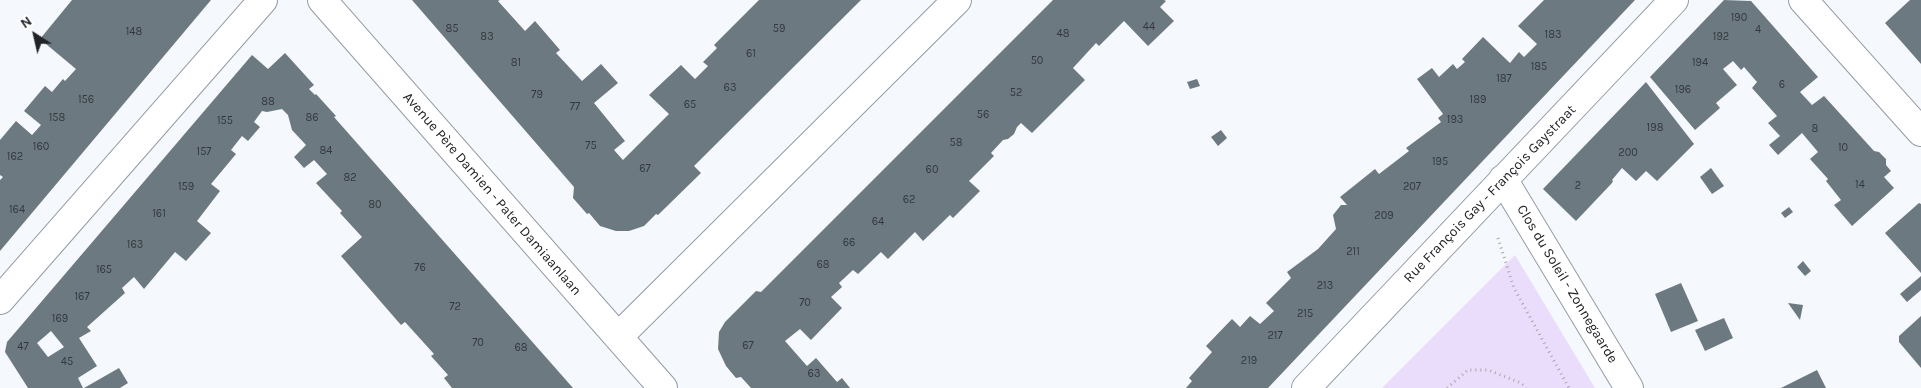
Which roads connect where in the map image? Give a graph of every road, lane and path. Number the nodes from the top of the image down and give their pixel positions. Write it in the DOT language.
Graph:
graph roads {
  1 [pos="262,0"];
  2 [pos="322,0"];
  3 [pos="957,0"];
  4 [pos="1674,0"];
  5 [pos="1803,0"];
  6 [pos="1921,132"];
  7 [pos="1504,179"];
  8 [pos="1496,231"];
  9 [pos="0,300"];
  10 [pos="618,336"];
  11 [pos="663,388"];
  12 [pos="1306,388"];
  13 [pos="1447,388"];
  14 [pos="1526,388"];
  15 [pos="1569,388"];
  16 [pos="1630,388"];
  1 -- 9 [label="street"];
  2 -- 10 [label="street, Avenue Père Damien - Pater Damiaanlaan"];
  3 -- 10 [label="street"];
  4 -- 7 [label="street, Rue François Gay - François Gaystraat"];
  5 -- 6 [label="street"];
  7 -- 12 [label="street, Rue François Gay - François Gaystraat"];
  7 -- 16 [label="street, Clos du Soleil - Zonnegaarde"];
  8 -- 15 [label="path"];
  10 -- 11 [label="street, Avenue Père Damien - Pater Damiaanlaan"];
  13 -- 14 [label="path"];
}
